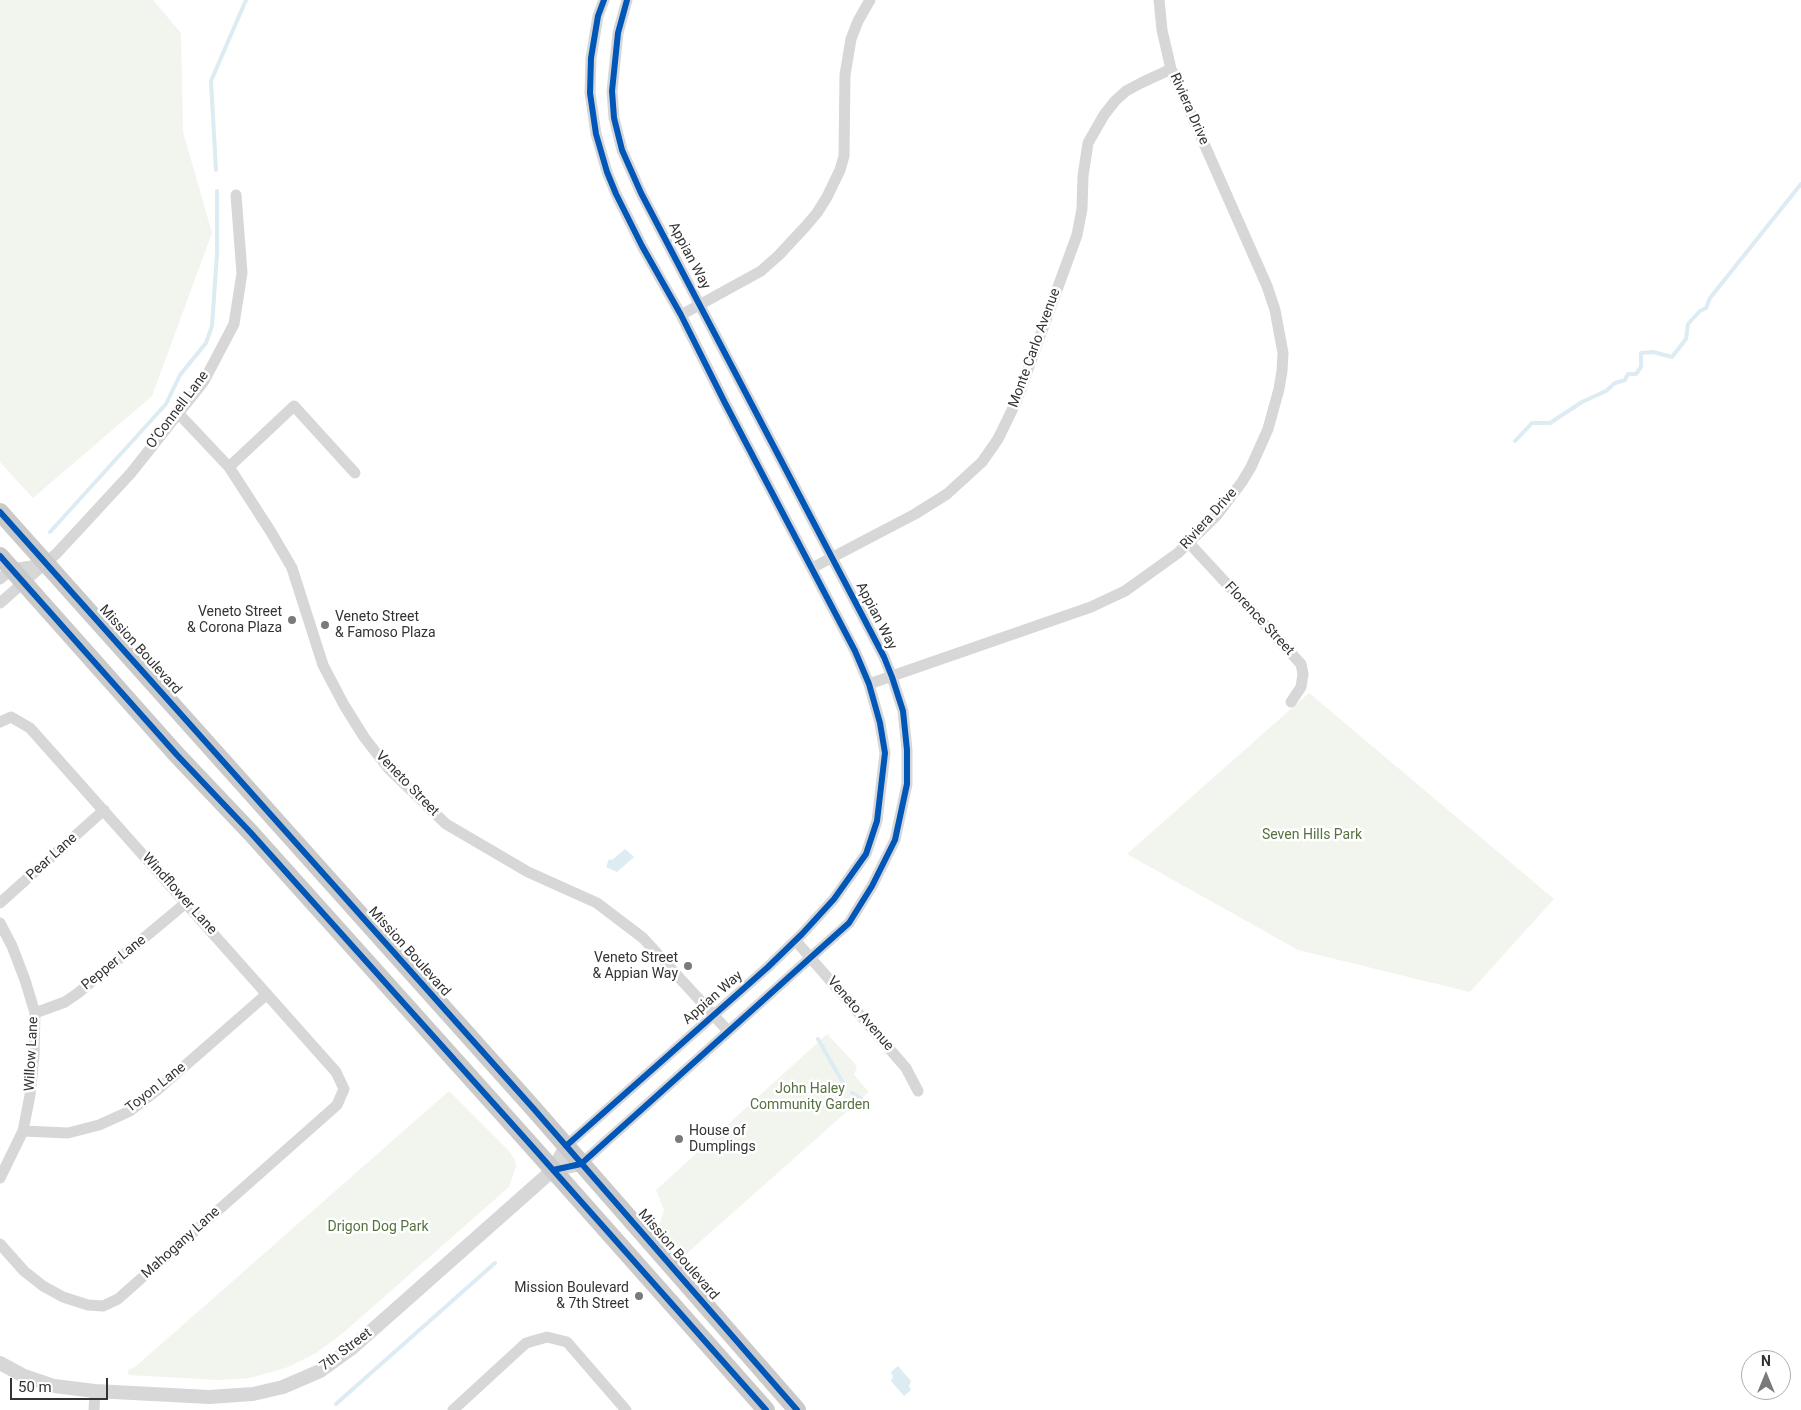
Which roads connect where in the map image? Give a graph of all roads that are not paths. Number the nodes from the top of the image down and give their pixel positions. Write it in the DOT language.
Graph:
graph roads {
  1 [pos="604,0"];
  2 [pos="627,0"];
  3 [pos="870,0"];
  4 [pos="1159,0"];
  5 [pos="1171,69"];
  6 [pos="236,195"];
  7 [pos="701,305"];
  8 [pos="681,316"];
  9 [pos="179,414"];
  10 [pos="228,467"];
  11 [pos="355,473"];
  12 [pos="0,512"];
  13 [pos="1189,543"];
  14 [pos="833,558"];
  15 [pos="46,563"];
  16 [pos="4,568"];
  17 [pos="812,568"];
  18 [pos="24,583"];
  19 [pos="0,603"];
  20 [pos="892,677"];
  21 [pos="869,684"];
  22 [pos="1291,702"];
  23 [pos="0,722"];
  24 [pos="104,810"];
  25 [pos="187,902"];
  26 [pos="0,903"];
  27 [pos="0,923"];
  28 [pos="796,941"];
  29 [pos="811,957"];
  30 [pos="267,994"];
  31 [pos="35,1013"];
  32 [pos="714,1014"];
  33 [pos="728,1031"];
  34 [pos="344,1089"];
  35 [pos="918,1091"];
  36 [pos="23,1132"];
  37 [pos="566,1146"];
  38 [pos="581,1164"];
  39 [pos="552,1170"];
  40 [pos="0,1178"];
  41 [pos="0,1244"];
  42 [pos="0,1363"];
  43 [pos="95,1390"];
  44 [pos="751,1402"];
  45 [pos="94,1410"];
  46 [pos="453,1410"];
  47 [pos="626,1410"];
  48 [pos="766,1410"];
  49 [pos="797,1410"];
  1 -- 8 [label="street, Appian Way"];
  2 -- 7 [label="street, Appian Way"];
  3 -- 7 [label="street"];
  4 -- 5 [label="street, Riviera Drive"];
  5 -- 13 [label="street, Riviera Drive"];
  5 -- 14 [label="street, Monte Carlo Avenue"];
  6 -- 9 [label="street, O’Connell Lane"];
  7 -- 8 [label="street"];
  7 -- 14 [label="street, Appian Way"];
  8 -- 17 [label="street, Appian Way"];
  9 -- 10 [label="street, Veneto Street"];
  9 -- 15 [label="street, O’Connell Lane"];
  10 -- 11 [label="street"];
  10 -- 32 [label="street, Veneto Street"];
  12 -- 15 [label="main road, Mission Boulevard"];
  13 -- 20 [label="street, Riviera Drive"];
  13 -- 22 [label="street, Florence Street"];
  14 -- 17 [label="street, Monte Carlo Avenue"];
  14 -- 20 [label="street, Appian Way"];
  15 -- 16 [label="street"];
  15 -- 18 [label="street, O’Connell Lane"];
  15 -- 37 [label="main road, Mission Boulevard"];
  16 -- 18 [label="main road"];
  17 -- 21 [label="street, Appian Way"];
  18 -- 19 [label="street, O’Connell Lane"];
  18 -- 39 [label="main road"];
  20 -- 21 [label="street, Riviera Drive"];
  20 -- 29 [label="street, Appian Way"];
  21 -- 28 [label="street, Appian Way"];
  23 -- 24 [label="street, Windflower Lane"];
  24 -- 25 [label="street, Windflower Lane"];
  24 -- 26 [label="street, Pear Lane"];
  25 -- 30 [label="street, Windflower Lane"];
  25 -- 31 [label="street, Pepper Lane"];
  27 -- 31 [label="street, Willow Lane"];
  28 -- 29 [label="street, Veneto Avenue"];
  28 -- 32 [label="street, Appian Way"];
  29 -- 33 [label="street, Appian Way"];
  29 -- 35 [label="street, Veneto Avenue"];
  30 -- 34 [label="street, Windflower Lane"];
  30 -- 36 [label="street, Toyon Lane"];
  31 -- 36 [label="street, Willow Lane"];
  32 -- 33 [label="street, Veneto Street"];
  32 -- 37 [label="street, Appian Way"];
  33 -- 38 [label="street, Appian Way"];
  34 -- 41 [label="street, Mahogany Lane"];
  36 -- 40 [label="street"];
  37 -- 38 [label="main road, Mission Boulevard"];
  37 -- 39 [label="street, 7th Street"];
  38 -- 39 [label="street, 7th Street"];
  38 -- 49 [label="main road, Mission Boulevard"];
  39 -- 43 [label="street, 7th Street"];
  39 -- 44 [label="main road"];
  42 -- 43 [label="street, 7th Street"];
  43 -- 45 [label="street"];
  44 -- 48 [label="main road"];
  46 -- 47 [label="street"];
}
